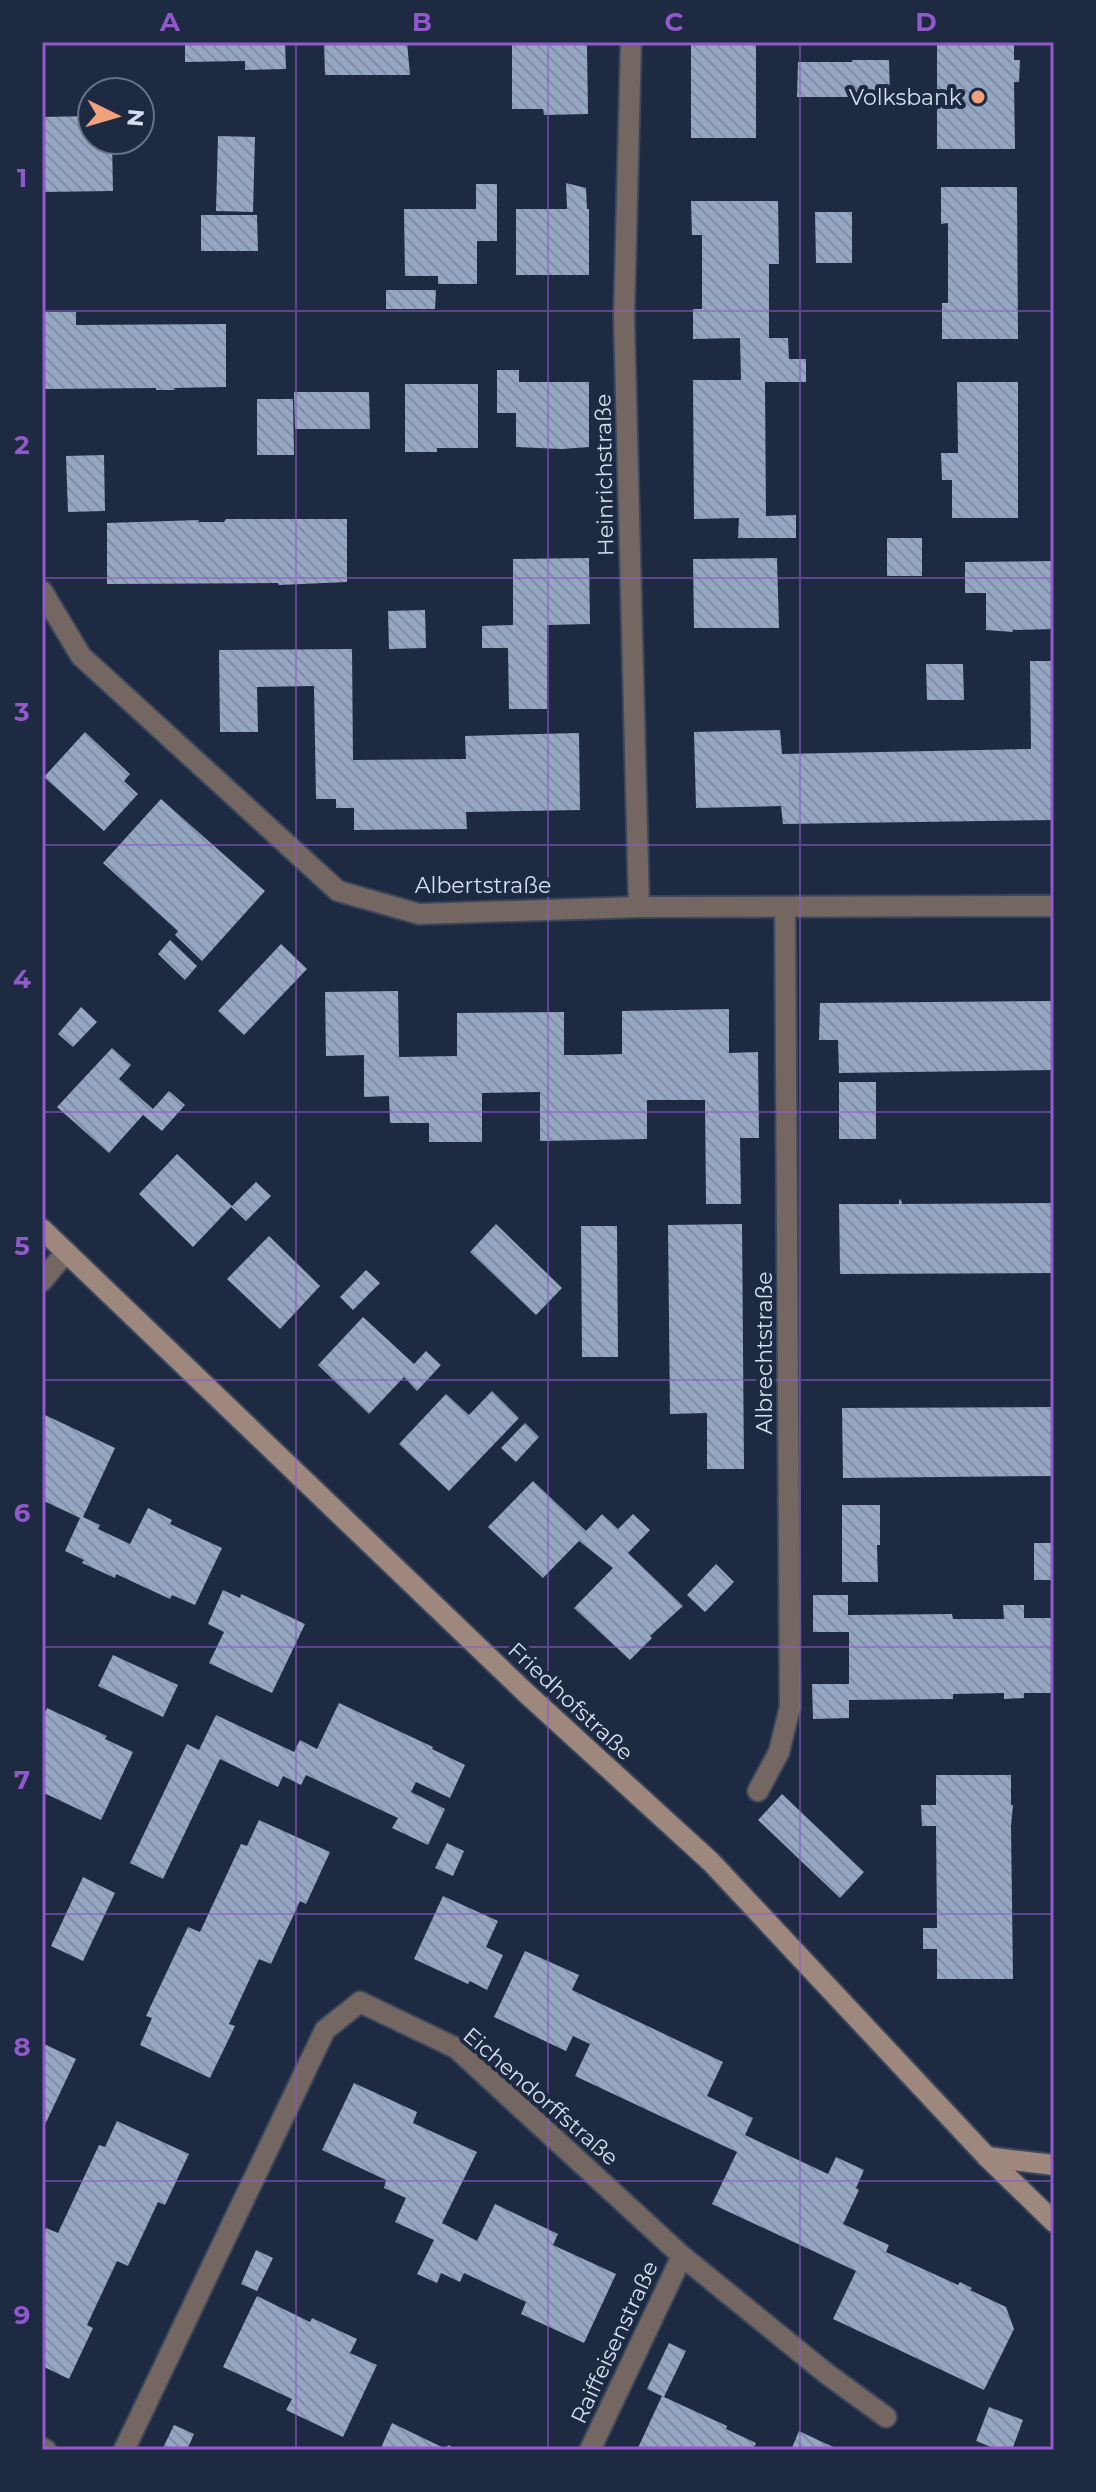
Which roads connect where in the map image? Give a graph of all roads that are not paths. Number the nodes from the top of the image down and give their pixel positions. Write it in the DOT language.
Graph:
graph roads {
  1 [pos="631,42"];
  2 [pos="42,591"];
  3 [pos="1054,906"];
  4 [pos="639,907"];
  5 [pos="785,907"];
  6 [pos="42,1229"];
  7 [pos="66,1252"];
  8 [pos="42,1281"];
  9 [pos="758,1791"];
  10 [pos="987,2157"];
  11 [pos="1054,2165"];
  12 [pos="1054,2222"];
  13 [pos="682,2256"];
  14 [pos="886,2417"];
  15 [pos="124,2450"];
  16 [pos="590,2450"];
  1 -- 4 [label="street, Heinrichstraße"];
  2 -- 4 [label="street, Albertstraße"];
  3 -- 5 [label="street, Albertstraße"];
  4 -- 5 [label="street, Albertstraße"];
  5 -- 9 [label="street, Albrechtstraße"];
  6 -- 7 [label="main road, Friedhofstraße"];
  7 -- 8 [label="street"];
  7 -- 10 [label="main road, Friedhofstraße"];
  10 -- 11 [label="main road"];
  10 -- 12 [label="main road, Friedhofstraße"];
  13 -- 14 [label="street, Eichendorffstraße"];
  13 -- 15 [label="street, Eichendorffstraße"];
  13 -- 16 [label="street, Raiffeisenstraße"];
}
